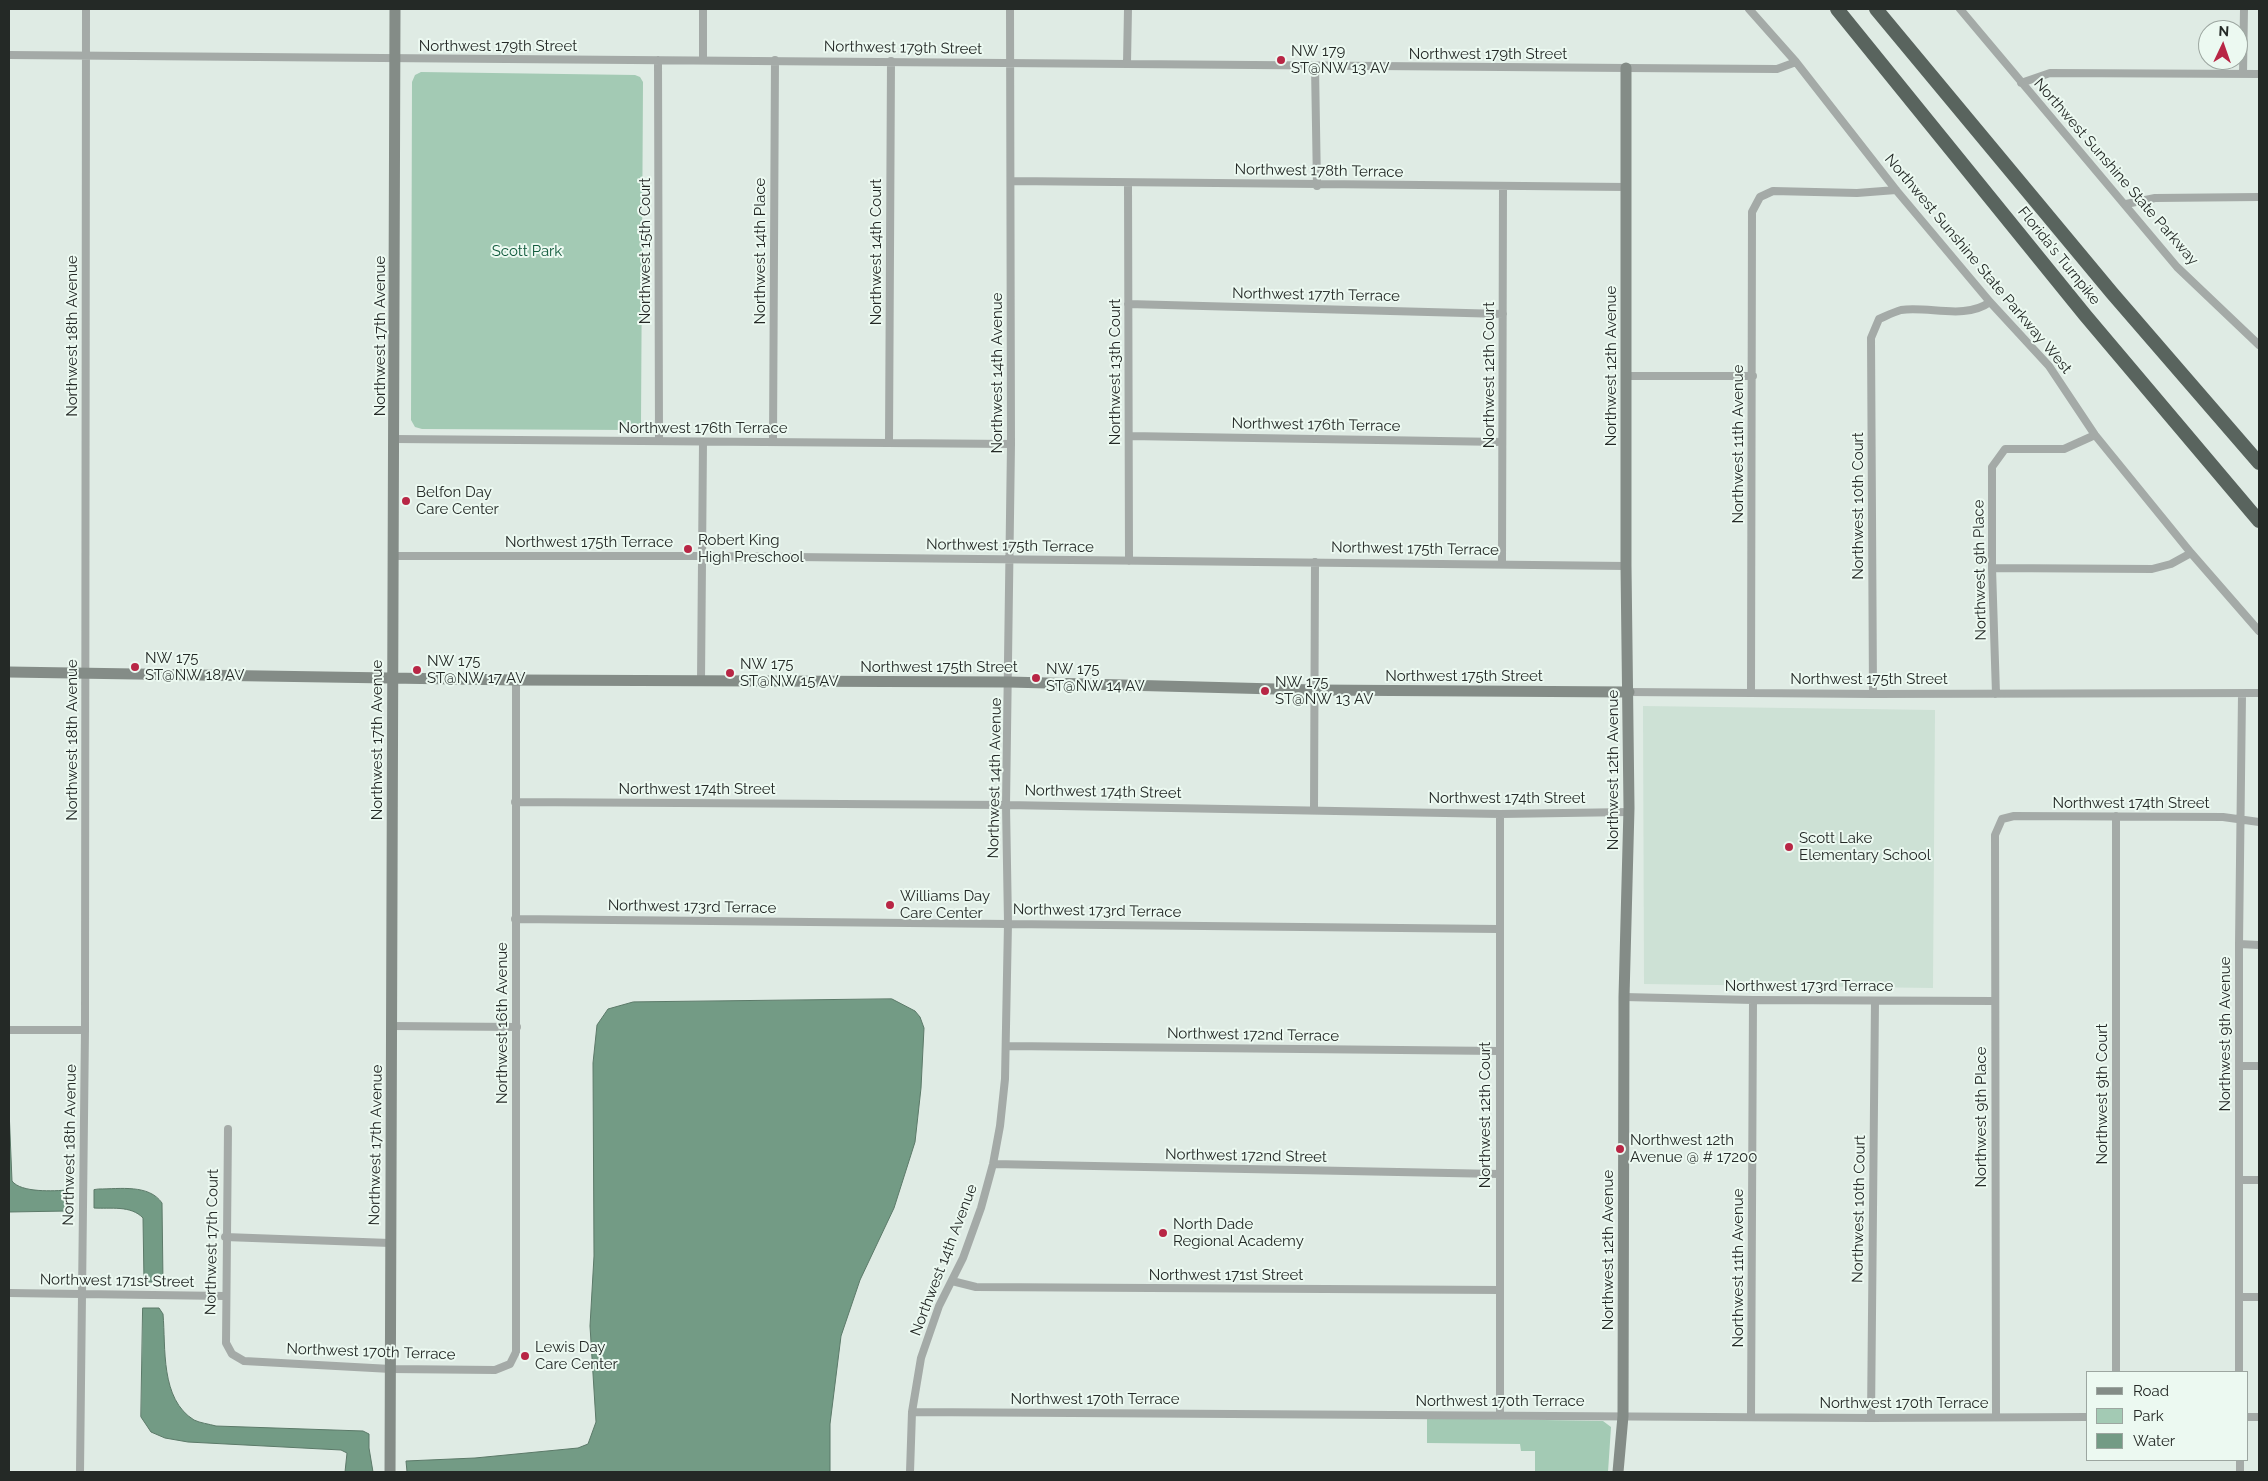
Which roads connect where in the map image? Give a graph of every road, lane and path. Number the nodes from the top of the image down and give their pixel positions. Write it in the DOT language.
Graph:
graph roads {
  1 [pos="86,9"];
  2 [pos="395,9"];
  3 [pos="704,9"];
  4 [pos="1010,9"];
  5 [pos="1128,9"];
  6 [pos="1749,9"];
  7 [pos="1837,9"];
  8 [pos="1876,9"];
  9 [pos="1960,9"];
  10 [pos="2244,9"];
  11 [pos="9,55"];
  12 [pos="85,56"];
  13 [pos="394,59"];
  14 [pos="658,60"];
  15 [pos="703,60"];
  16 [pos="775,60"];
  17 [pos="891,61"];
  18 [pos="1796,62"];
  19 [pos="1009,63"];
  20 [pos="1127,63"];
  21 [pos="1315,66"];
  22 [pos="1626,68"];
  23 [pos="2243,74"];
  24 [pos="2259,74"];
  25 [pos="2021,83"];
  26 [pos="1011,181"];
  27 [pos="1128,183"];
  28 [pos="1317,186"];
  29 [pos="1503,186"];
  30 [pos="1626,188"];
  31 [pos="1896,190"];
  32 [pos="2259,197"];
  33 [pos="2126,204"];
  34 [pos="1990,302"];
  35 [pos="1128,304"];
  36 [pos="1503,314"];
  37 [pos="2259,345"];
  38 [pos="1626,376"];
  39 [pos="1753,376"];
  40 [pos="2095,435"];
  41 [pos="1129,436"];
  42 [pos="395,439"];
  43 [pos="659,441"];
  44 [pos="703,442"];
  45 [pos="773,442"];
  46 [pos="1502,442"];
  47 [pos="889,443"];
  48 [pos="1011,444"];
  49 [pos="2259,463"];
  50 [pos="2259,521"];
  51 [pos="2192,553"];
  52 [pos="393,556"];
  53 [pos="702,556"];
  54 [pos="1010,560"];
  55 [pos="1129,561"];
  56 [pos="1315,562"];
  57 [pos="1502,564"];
  58 [pos="1626,566"];
  59 [pos="1992,568"];
  60 [pos="2259,631"];
  61 [pos="9,672"];
  62 [pos="86,673"];
  63 [pos="392,678"];
  64 [pos="516,680"];
  65 [pos="701,681"];
  66 [pos="1010,682"];
  67 [pos="1314,690"];
  68 [pos="1628,692"];
  69 [pos="1751,693"];
  70 [pos="2259,693"];
  71 [pos="1873,694"];
  72 [pos="1996,694"];
  73 [pos="2242,695"];
  74 [pos="515,802"];
  75 [pos="1006,805"];
  76 [pos="1314,809"];
  77 [pos="1630,812"];
  78 [pos="1500,814"];
  79 [pos="2116,816"];
  80 [pos="2002,820"];
  81 [pos="2240,820"];
  82 [pos="2259,822"];
  83 [pos="515,919"];
  84 [pos="1008,923"];
  85 [pos="1499,929"];
  86 [pos="2239,944"];
  87 [pos="2259,945"];
  88 [pos="1624,998"];
  89 [pos="1753,1000"];
  90 [pos="1875,1001"];
  91 [pos="1994,1001"];
  92 [pos="392,1026"];
  93 [pos="517,1027"];
  94 [pos="9,1030"];
  95 [pos="85,1030"];
  96 [pos="1007,1046"];
  97 [pos="1499,1051"];
  98 [pos="2239,1066"];
  99 [pos="2259,1066"];
  100 [pos="228,1129"];
  101 [pos="993,1164"];
  102 [pos="1498,1174"];
  103 [pos="2239,1180"];
  104 [pos="2259,1180"];
  105 [pos="225,1237"];
  106 [pos="390,1243"];
  107 [pos="952,1281"];
  108 [pos="1500,1290"];
  109 [pos="9,1293"];
  110 [pos="82,1294"];
  111 [pos="225,1296"];
  112 [pos="2239,1297"];
  113 [pos="2259,1297"];
  114 [pos="232,1354"];
  115 [pos="510,1364"];
  116 [pos="391,1369"];
  117 [pos="2116,1371"];
  118 [pos="2239,1371"];
  119 [pos="912,1412"];
  120 [pos="1500,1415"];
  121 [pos="1623,1416"];
  122 [pos="1996,1416"];
  123 [pos="1751,1417"];
  124 [pos="2086,1417"];
  125 [pos="1871,1418"];
  126 [pos="80,1472"];
  127 [pos="390,1472"];
  128 [pos="910,1472"];
  129 [pos="1618,1472"];
  1 -- 12 [label="street, Northwest 18th Avenue"];
  2 -- 13 [label="street, Northwest 17th Avenue"];
  3 -- 15 [label="street"];
  4 -- 19 [label="street, Northwest 14th Avenue"];
  5 -- 20 [label="street"];
  6 -- 18 [label="street, Northwest Sunshine State Parkway West"];
  7 -- 50 [label="highway, Florida's Turnpike"];
  8 -- 49 [label="highway, Florida's Turnpike"];
  9 -- 25 [label="street, Northwest Sunshine State Parkway"];
  10 -- 23 [label="street"];
  11 -- 12 [label="street, Northwest 179th Street"];
  12 -- 13 [label="street, Northwest 179th Street"];
  12 -- 62 [label="street, Northwest 18th Avenue"];
  13 -- 14 [label="street, Northwest 179th Street"];
  13 -- 42 [label="street, Northwest 17th Avenue"];
  14 -- 15 [label="street, Northwest 179th Street"];
  14 -- 43 [label="street, Northwest 15th Court"];
  15 -- 16 [label="street, Northwest 179th Street"];
  16 -- 17 [label="street, Northwest 179th Street"];
  16 -- 45 [label="street, Northwest 14th Place"];
  17 -- 19 [label="street, Northwest 179th Street"];
  17 -- 47 [label="street, Northwest 14th Court"];
  18 -- 22 [label="street, Northwest 179th Street"];
  18 -- 31 [label="street, Northwest Sunshine State Parkway West"];
  19 -- 20 [label="street, Northwest 179th Street"];
  19 -- 26 [label="street, Northwest 14th Avenue"];
  20 -- 21 [label="street, Northwest 179th Street"];
  21 -- 22 [label="street, Northwest 179th Street"];
  21 -- 28 [label="street"];
  22 -- 30 [label="street, Northwest 12th Avenue"];
  23 -- 24 [label="street"];
  23 -- 25 [label="street"];
  25 -- 33 [label="street, Northwest Sunshine State Parkway"];
  26 -- 27 [label="street, Northwest 178th Terrace"];
  26 -- 48 [label="street, Northwest 14th Avenue"];
  27 -- 28 [label="street, Northwest 178th Terrace"];
  27 -- 35 [label="street, Northwest 13th Court"];
  28 -- 29 [label="street, Northwest 178th Terrace"];
  29 -- 30 [label="street, Northwest 178th Terrace"];
  29 -- 36 [label="street, Northwest 12th Court"];
  30 -- 38 [label="street, Northwest 12th Avenue"];
  31 -- 34 [label="street, Northwest Sunshine State Parkway West"];
  31 -- 39 [label="street, Northwest 11th Avenue"];
  32 -- 33 [label="street"];
  33 -- 37 [label="street, Northwest Sunshine State Parkway"];
  34 -- 40 [label="street, Northwest Sunshine State Parkway West"];
  34 -- 71 [label="street, Northwest 10th Court"];
  35 -- 36 [label="street, Northwest 177th Terrace"];
  35 -- 41 [label="street, Northwest 13th Court"];
  36 -- 46 [label="street, Northwest 12th Court"];
  38 -- 39 [label="street"];
  38 -- 58 [label="street, Northwest 12th Avenue"];
  39 -- 69 [label="street, Northwest 11th Avenue"];
  40 -- 51 [label="street, Northwest Sunshine State Parkway West"];
  40 -- 59 [label="street, Northwest 9th Place"];
  41 -- 46 [label="street, Northwest 176th Terrace"];
  41 -- 55 [label="street, Northwest 13th Court"];
  42 -- 43 [label="street, Northwest 176th Terrace"];
  42 -- 52 [label="street, Northwest 17th Avenue"];
  43 -- 44 [label="street, Northwest 176th Terrace"];
  44 -- 45 [label="street, Northwest 176th Terrace"];
  44 -- 53 [label="street"];
  45 -- 47 [label="street, Northwest 176th Terrace"];
  46 -- 57 [label="street, Northwest 12th Court"];
  47 -- 48 [label="street, Northwest 176th Terrace"];
  48 -- 54 [label="street, Northwest 14th Avenue"];
  51 -- 59 [label="street"];
  51 -- 60 [label="street, Northwest Sunshine State Parkway West"];
  52 -- 53 [label="street, Northwest 175th Terrace"];
  52 -- 63 [label="street, Northwest 17th Avenue"];
  53 -- 54 [label="street, Northwest 175th Terrace"];
  53 -- 65 [label="street"];
  54 -- 55 [label="street, Northwest 175th Terrace"];
  54 -- 66 [label="street, Northwest 14th Avenue"];
  55 -- 56 [label="street, Northwest 175th Terrace"];
  56 -- 57 [label="street, Northwest 175th Terrace"];
  56 -- 67 [label="street"];
  57 -- 58 [label="street, Northwest 175th Terrace"];
  58 -- 68 [label="street, Northwest 12th Avenue"];
  59 -- 72 [label="street, Northwest 9th Place"];
  61 -- 62 [label="street, Northwest 175th Street"];
  62 -- 63 [label="street, Northwest 175th Street"];
  62 -- 95 [label="street, Northwest 18th Avenue"];
  63 -- 64 [label="street, Northwest 175th Street"];
  63 -- 92 [label="street, Northwest 17th Avenue"];
  64 -- 65 [label="street, Northwest 175th Street"];
  64 -- 74 [label="street, Northwest 16th Avenue"];
  65 -- 66 [label="street, Northwest 175th Street"];
  66 -- 67 [label="street, Northwest 175th Street"];
  66 -- 75 [label="street, Northwest 14th Avenue"];
  67 -- 68 [label="street, Northwest 175th Street"];
  67 -- 76 [label="street"];
  68 -- 69 [label="street, Northwest 175th Street"];
  68 -- 77 [label="street, Northwest 12th Avenue"];
  69 -- 71 [label="street, Northwest 175th Street"];
  70 -- 73 [label="street, Northwest 175th Street"];
  71 -- 72 [label="street, Northwest 175th Street"];
  72 -- 73 [label="street, Northwest 175th Street"];
  73 -- 81 [label="street, Northwest 9th Avenue"];
  74 -- 75 [label="street, Northwest 174th Street"];
  74 -- 83 [label="street, Northwest 16th Avenue"];
  75 -- 76 [label="street, Northwest 174th Street"];
  75 -- 84 [label="street, Northwest 14th Avenue"];
  76 -- 78 [label="street, Northwest 174th Street"];
  77 -- 78 [label="street, Northwest 174th Street"];
  77 -- 88 [label="street, Northwest 12th Avenue"];
  78 -- 85 [label="street, Northwest 12th Court"];
  79 -- 80 [label="street, Northwest 174th Street"];
  79 -- 81 [label="street, Northwest 174th Street"];
  79 -- 117 [label="street, Northwest 9th Court"];
  80 -- 91 [label="street, Northwest 9th Place"];
  81 -- 82 [label="street, Northwest 174th Street"];
  81 -- 86 [label="street, Northwest 9th Avenue"];
  83 -- 84 [label="street, Northwest 173rd Terrace"];
  83 -- 93 [label="street, Northwest 16th Avenue"];
  84 -- 85 [label="street, Northwest 173rd Terrace"];
  84 -- 96 [label="street, Northwest 14th Avenue"];
  85 -- 97 [label="street, Northwest 12th Court"];
  86 -- 87 [label="street"];
  86 -- 98 [label="street, Northwest 9th Avenue"];
  88 -- 89 [label="street, Northwest 173rd Terrace"];
  88 -- 121 [label="street, Northwest 12th Avenue"];
  89 -- 90 [label="street, Northwest 173rd Terrace"];
  89 -- 123 [label="street, Northwest 11th Avenue"];
  90 -- 91 [label="street, Northwest 173rd Terrace"];
  90 -- 125 [label="street, Northwest 10th Court"];
  91 -- 122 [label="street, Northwest 9th Place"];
  92 -- 93 [label="street"];
  92 -- 106 [label="street, Northwest 17th Avenue"];
  93 -- 115 [label="street, Northwest 16th Avenue"];
  94 -- 95 [label="street"];
  95 -- 110 [label="street, Northwest 18th Avenue"];
  96 -- 97 [label="street, Northwest 172nd Terrace"];
  96 -- 101 [label="street, Northwest 14th Avenue"];
  97 -- 102 [label="street, Northwest 12th Court"];
  98 -- 99 [label="street"];
  98 -- 103 [label="street, Northwest 9th Avenue"];
  100 -- 105 [label="street, Northwest 17th Court"];
  101 -- 102 [label="street, Northwest 172nd Street"];
  101 -- 107 [label="street, Northwest 14th Avenue"];
  102 -- 108 [label="street, Northwest 12th Court"];
  103 -- 104 [label="street"];
  103 -- 112 [label="street, Northwest 9th Avenue"];
  105 -- 106 [label="street"];
  105 -- 111 [label="street, Northwest 17th Court"];
  106 -- 116 [label="street, Northwest 17th Avenue"];
  107 -- 108 [label="street, Northwest 171st Street"];
  107 -- 119 [label="street, Northwest 14th Avenue"];
  108 -- 120 [label="street, Northwest 12th Court"];
  109 -- 110 [label="street, Northwest 171st Street"];
  110 -- 111 [label="street, Northwest 171st Street"];
  110 -- 126 [label="street, Northwest 18th Avenue"];
  111 -- 114 [label="street, Northwest 17th Court"];
  112 -- 113 [label="street"];
  112 -- 118 [label="street, Northwest 9th Avenue"];
  114 -- 116 [label="street, Northwest 170th Terrace"];
  115 -- 116 [label="street, Northwest 170th Terrace"];
  116 -- 127 [label="street, Northwest 17th Avenue"];
  119 -- 120 [label="street, Northwest 170th Terrace"];
  119 -- 128 [label="street, Northwest 14th Avenue"];
  120 -- 121 [label="street, Northwest 170th Terrace"];
  121 -- 123 [label="street, Northwest 170th Terrace"];
  121 -- 129 [label="street, Northwest 12th Avenue"];
  122 -- 124 [label="street, Northwest 170th Terrace"];
  122 -- 125 [label="street, Northwest 170th Terrace"];
  123 -- 125 [label="street, Northwest 170th Terrace"];
}
